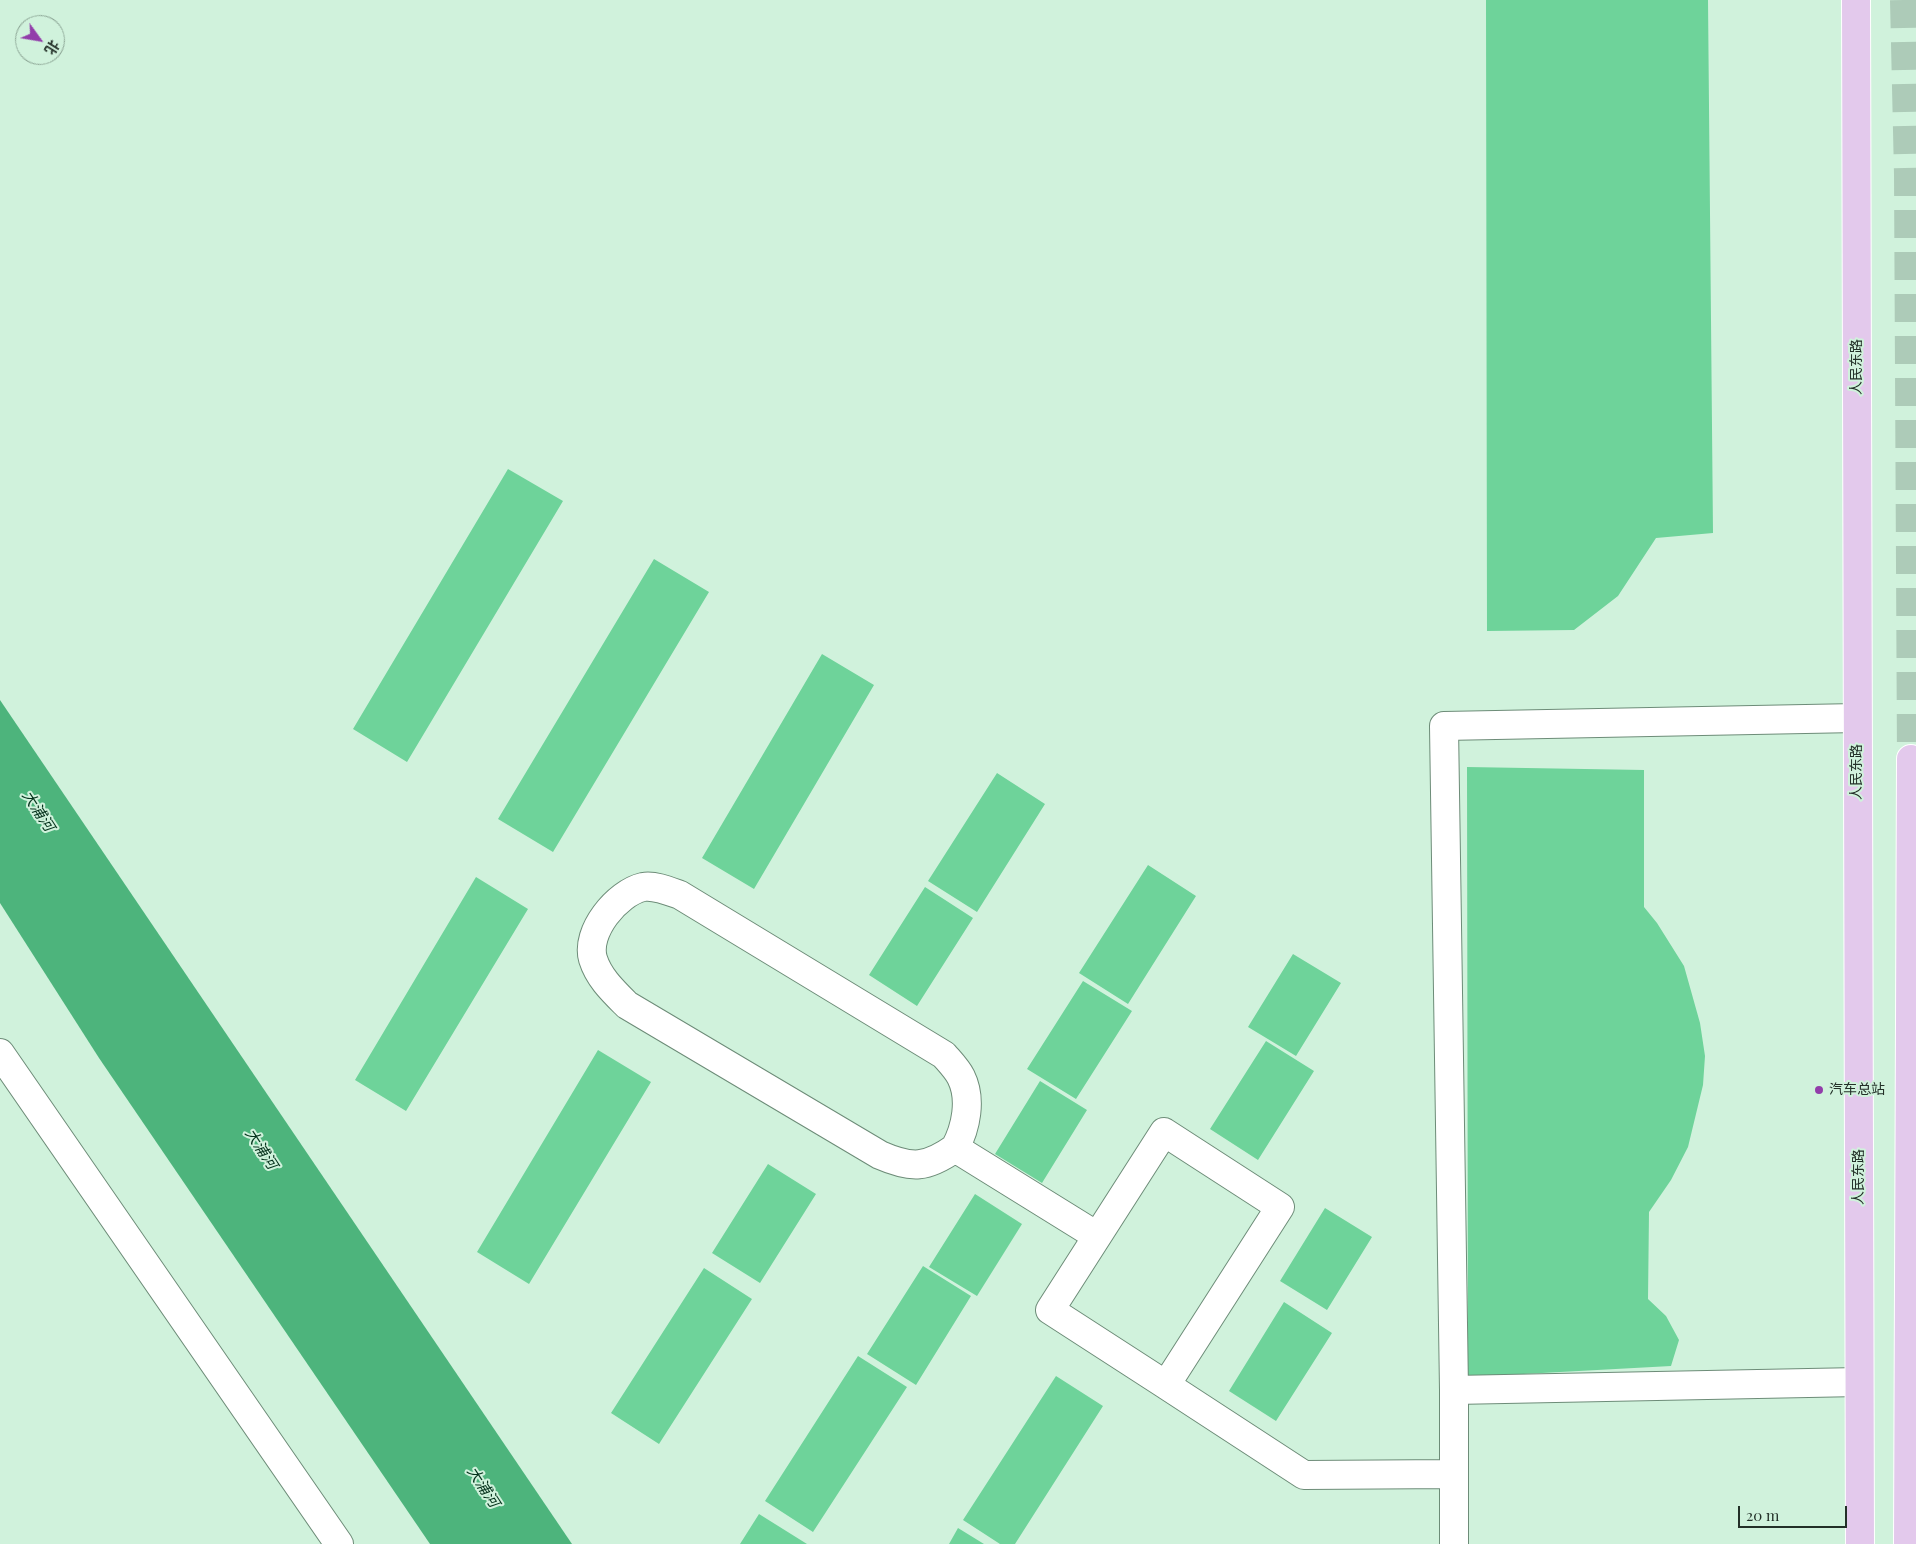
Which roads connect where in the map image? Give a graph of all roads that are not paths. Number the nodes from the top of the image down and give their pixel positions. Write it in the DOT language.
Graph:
graph roads {
  1 [pos="1856,0"];
  2 [pos="1857,718"];
  3 [pos="1911,759"];
  4 [pos="0,1053"];
  5 [pos="956,1148"];
  6 [pos="1097,1236"];
  7 [pos="1859,1382"];
  8 [pos="1166,1385"];
  9 [pos="1454,1390"];
  10 [pos="1453,1474"];
  11 [pos="339,1544"];
  12 [pos="1454,1544"];
  13 [pos="1860,1544"];
  14 [pos="1908,1544"];
  1 -- 2 [label="main road, 人民东路"];
  2 -- 7 [label="main road, 人民东路"];
  2 -- 9 [label="street"];
  3 -- 14 [label="main road"];
  4 -- 11 [label="street"];
  5 -- 5 [label="street"];
  5 -- 6 [label="street"];
  6 -- 8 [label="street"];
  6 -- 8 [label="street"];
  7 -- 9 [label="street"];
  7 -- 13 [label="main road, 人民东路"];
  8 -- 10 [label="street"];
  9 -- 10 [label="street"];
  10 -- 12 [label="street"];
}
